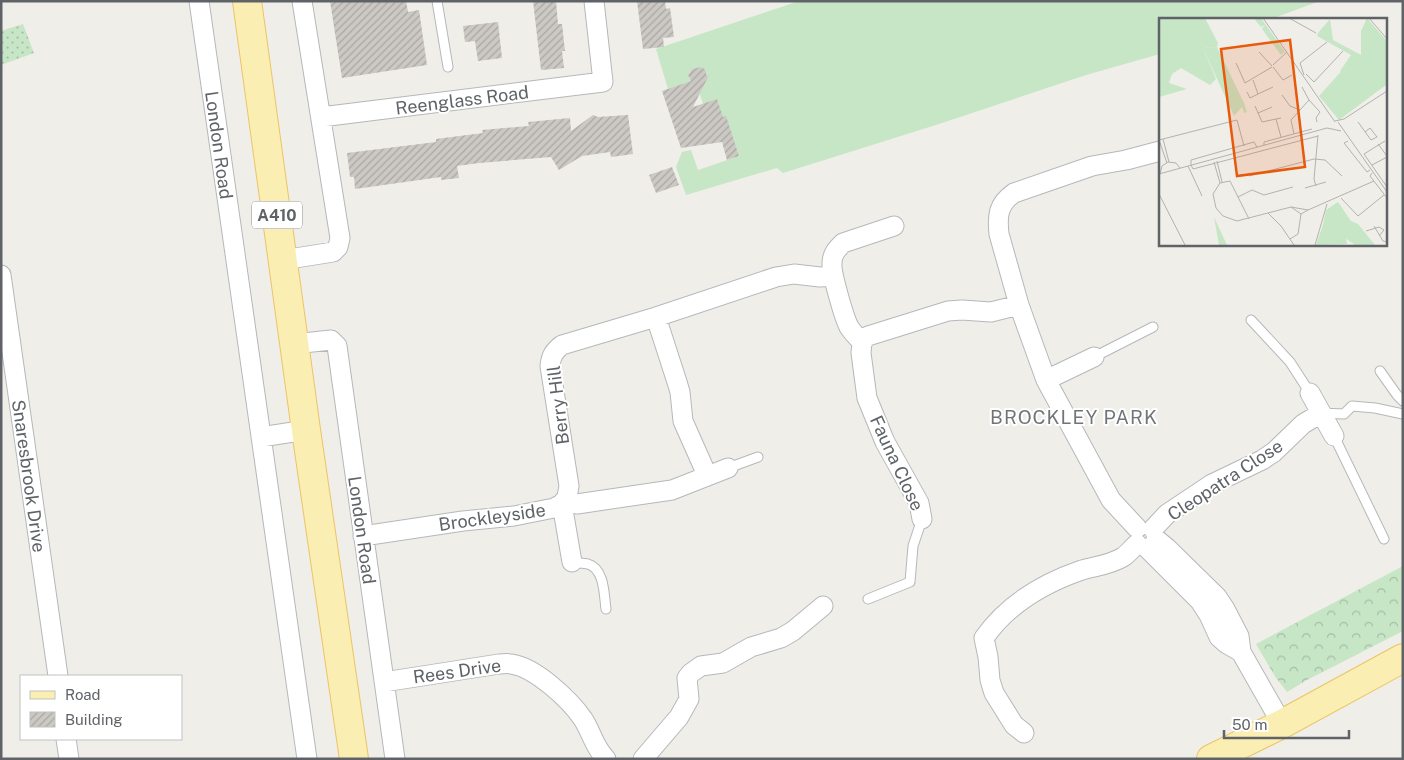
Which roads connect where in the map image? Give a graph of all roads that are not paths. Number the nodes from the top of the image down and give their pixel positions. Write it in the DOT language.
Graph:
graph roads {
  1 [pos="198,1"];
  2 [pos="247,1"];
  3 [pos="302,1"];
  4 [pos="437,1"];
  5 [pos="594,1"];
  6 [pos="448,67"];
  7 [pos="320,116"];
  8 [pos="1159,151"];
  9 [pos="894,226"];
  10 [pos="283,260"];
  11 [pos="1,275"];
  12 [pos="833,276"];
  13 [pos="1019,305"];
  14 [pos="656,317"];
  15 [pos="1251,320"];
  16 [pos="1153,327"];
  17 [pos="862,342"];
  18 [pos="294,344"];
  19 [pos="1094,357"];
  20 [pos="1380,371"];
  21 [pos="1046,380"];
  22 [pos="1310,393"];
  23 [pos="1403,401"];
  24 [pos="1321,414"];
  25 [pos="1403,414"];
  26 [pos="306,430"];
  27 [pos="1334,436"];
  28 [pos="261,437"];
  29 [pos="758,457"];
  30 [pos="728,468"];
  31 [pos="707,475"];
  32 [pos="563,503"];
  33 [pos="922,519"];
  34 [pos="363,536"];
  35 [pos="1146,537"];
  36 [pos="1384,539"];
  37 [pos="572,562"];
  38 [pos="868,599"];
  39 [pos="824,606"];
  40 [pos="606,610"];
  41 [pos="1403,658"];
  42 [pos="58,675"];
  43 [pos="384,682"];
  44 [pos="1282,724"];
  45 [pos="1024,733"];
  46 [pos="66,740"];
  47 [pos="69,759"];
  48 [pos="307,759"];
  49 [pos="354,759"];
  50 [pos="395,759"];
  51 [pos="606,759"];
  52 [pos="643,759"];
  53 [pos="1211,759"];
  1 -- 28 [label="street, London Road"];
  2 -- 10 [label="main road, A410"];
  3 -- 7 [label="street"];
  4 -- 6 [label="lane"];
  5 -- 7 [label="street, Reenglass Road"];
  7 -- 10 [label="street"];
  8 -- 13 [label="street"];
  9 -- 12 [label="street"];
  10 -- 18 [label="main road, A410"];
  11 -- 42 [label="street, Snaresbrook Drive"];
  12 -- 14 [label="street, Berry Hill"];
  12 -- 17 [label="street"];
  13 -- 17 [label="street"];
  13 -- 21 [label="street"];
  14 -- 31 [label="street"];
  14 -- 32 [label="street, Berry Hill"];
  15 -- 22 [label="lane"];
  16 -- 19 [label="lane"];
  17 -- 33 [label="street, Fauna Close"];
  18 -- 26 [label="main road, A410"];
  18 -- 34 [label="street, London Road"];
  19 -- 21 [label="street"];
  20 -- 23 [label="lane"];
  21 -- 35 [label="street"];
  22 -- 24 [label="street"];
  24 -- 25 [label="lane"];
  24 -- 27 [label="street"];
  24 -- 35 [label="street, Cleopatra Close"];
  26 -- 28 [label="street"];
  26 -- 49 [label="main road, A410"];
  27 -- 36 [label="lane"];
  28 -- 48 [label="street, London Road"];
  29 -- 30 [label="lane"];
  30 -- 31 [label="street"];
  31 -- 32 [label="street"];
  32 -- 34 [label="street, Brockleyside"];
  32 -- 37 [label="street, Brockleyside"];
  33 -- 38 [label="lane, Fauna Close"];
  34 -- 43 [label="street, London Road"];
  35 -- 44 [label="street"];
  35 -- 45 [label="street, Cleopatra Close"];
  37 -- 40 [label="lane"];
  39 -- 52 [label="street"];
  41 -- 44 [label="main road"];
  43 -- 50 [label="street, London Road"];
  43 -- 51 [label="street, Rees Drive"];
  44 -- 53 [label="main road"];
  46 -- 47 [label="street"];
}
